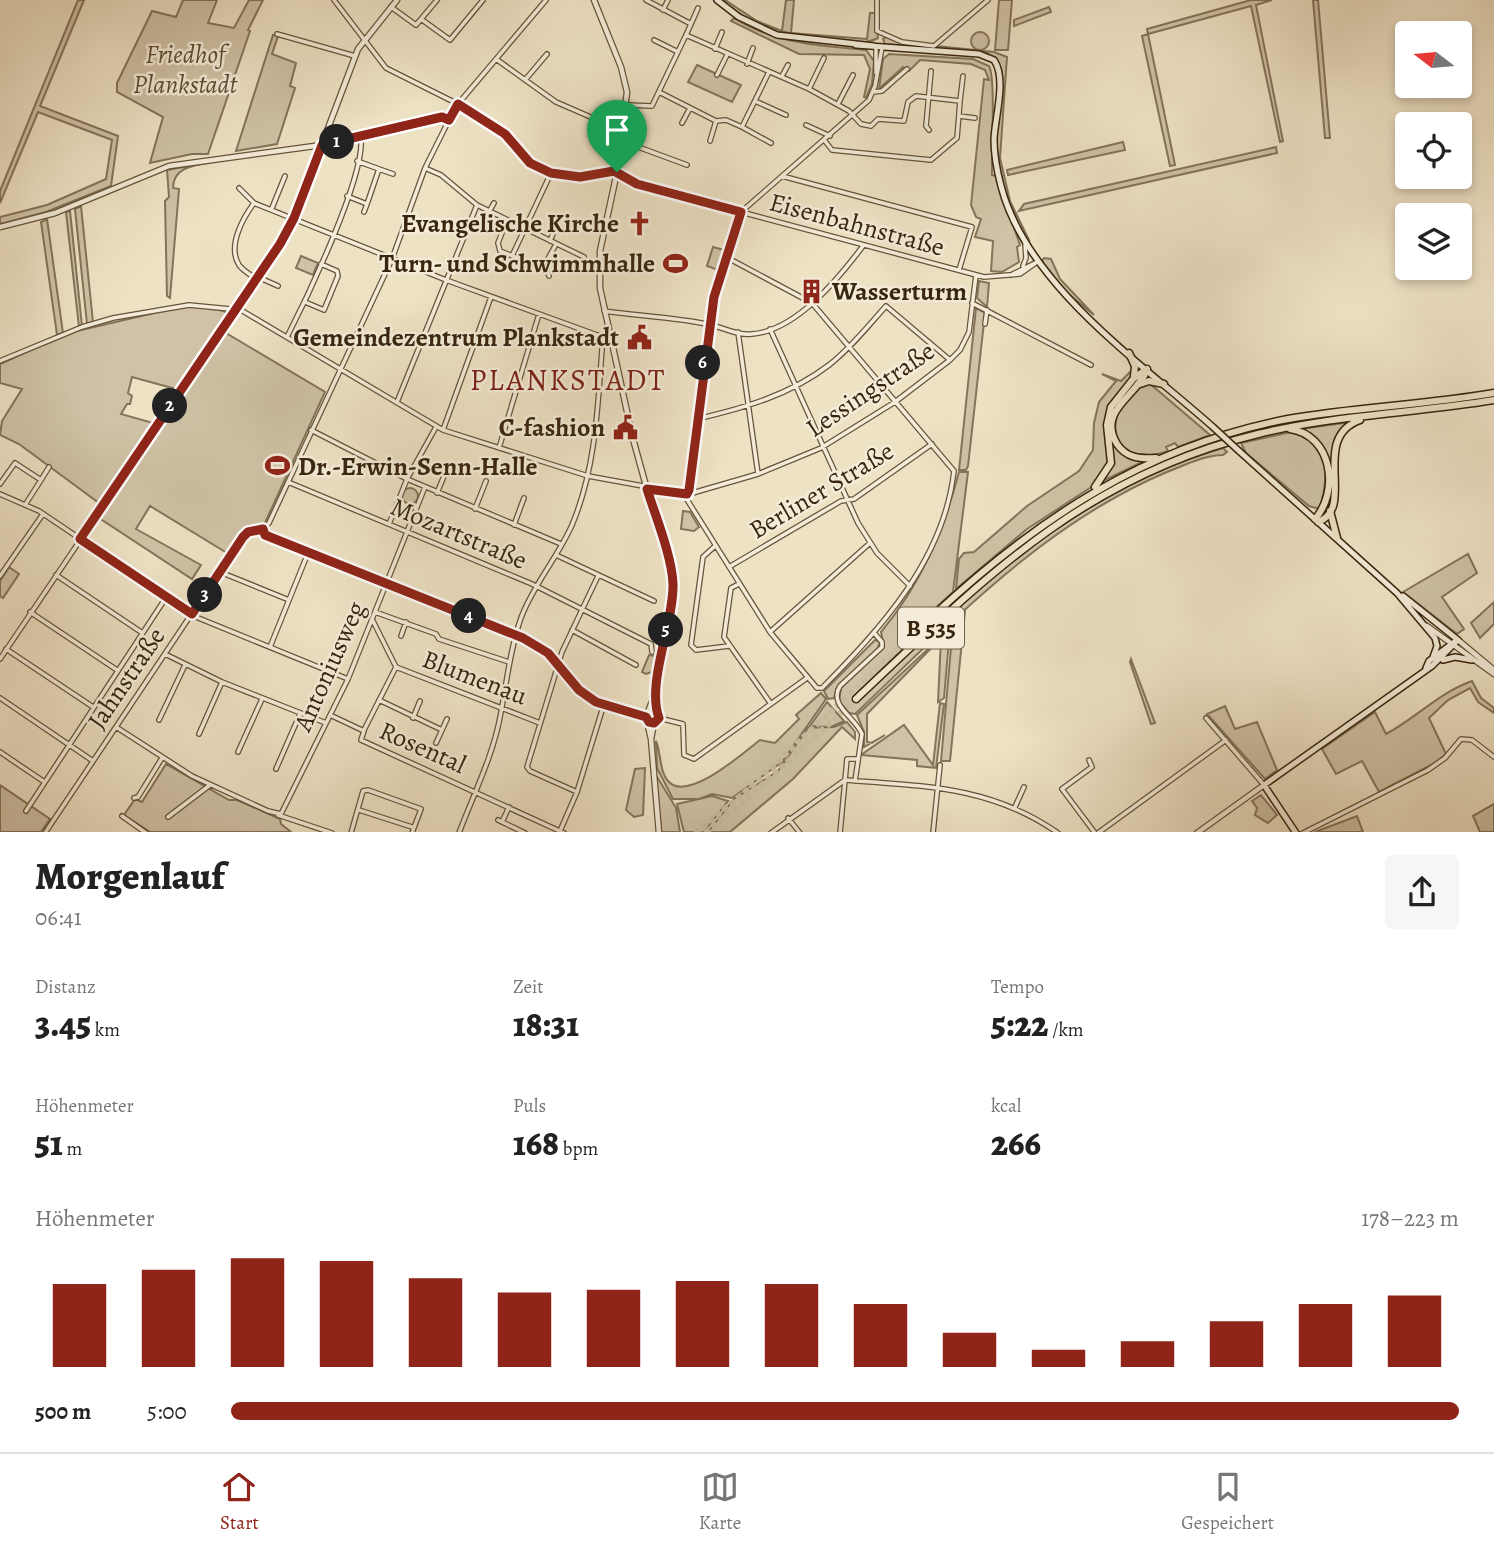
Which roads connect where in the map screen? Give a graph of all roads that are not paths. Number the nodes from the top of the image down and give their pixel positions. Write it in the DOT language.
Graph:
graph roads {
  1 [pos="334,0"];
  2 [pos="397,0"];
  3 [pos="437,0"];
  4 [pos="483,0"];
  5 [pos="546,0"];
  6 [pos="594,0"];
  7 [pos="646,0"];
  8 [pos="668,0"];
  9 [pos="718,0"];
  10 [pos="877,0"];
  11 [pos="988,0"];
  12 [pos="391,7"];
  13 [pos="698,8"];
  14 [pos="663,10"];
  15 [pos="421,19"];
  16 [pos="691,24"];
  17 [pos="722,32"];
  18 [pos="277,34"];
  19 [pos="882,34"];
  20 [pos="686,35"];
  21 [pos="654,40"];
  22 [pos="364,41"];
  23 [pos="876,46"];
  24 [pos="753,48"];
  25 [pos="715,49"];
  26 [pos="678,52"];
  27 [pos="547,54"];
  28 [pos="727,55"];
  29 [pos="355,56"];
  30 [pos="824,58"];
  31 [pos="496,59"];
  32 [pos="747,64"];
  33 [pos="788,65"];
  34 [pos="907,69"];
  35 [pos="930,71"];
  36 [pos="768,74"];
  37 [pos="717,75"];
  38 [pos="853,75"];
  39 [pos="782,76"];
  40 [pos="963,76"];
  41 [pos="525,80"];
  42 [pos="809,89"];
  43 [pos="873,92"];
  44 [pos="659,93"];
  45 [pos="928,98"];
  46 [pos="755,101"];
  47 [pos="960,102"];
  48 [pos="458,104"];
  49 [pos="838,104"];
  50 [pos="626,105"];
  51 [pos="690,108"];
  52 [pos="786,115"];
  53 [pos="853,116"];
  54 [pos="959,116"];
  55 [pos="975,118"];
  56 [pos="449,120"];
  57 [pos="716,121"];
  58 [pos="682,124"];
  59 [pos="806,125"];
  60 [pos="742,127"];
  61 [pos="929,130"];
  62 [pos="623,131"];
  63 [pos="830,136"];
  64 [pos="361,138"];
  65 [pos="622,141"];
  66 [pos="709,141"];
  67 [pos="825,141"];
  68 [pos="771,143"];
  69 [pos="322,145"];
  70 [pos="357,161"];
  71 [pos="687,164"];
  72 [pos="425,168"];
  73 [pos="379,169"];
  74 [pos="617,172"];
  75 [pos="551,173"];
  76 [pos="393,174"];
  77 [pos="285,176"];
  78 [pos="782,176"];
  79 [pos="239,188"];
  80 [pos="346,196"];
  81 [pos="494,202"];
  82 [pos="254,203"];
  83 [pos="367,204"];
  84 [pos="477,205"];
  85 [pos="272,208"];
  86 [pos="490,210"];
  87 [pos="364,212"];
  88 [pos="741,212"];
  89 [pos="294,218"];
  90 [pos="507,220"];
  91 [pos="557,224"];
  92 [pos="0,227"];
  93 [pos="523,229"];
  94 [pos="334,234"];
  95 [pos="550,241"];
  96 [pos="1025,244"];
  97 [pos="555,246"];
  98 [pos="863,246"];
  99 [pos="512,256"];
  100 [pos="584,257"];
  101 [pos="726,257"];
  102 [pos="392,259"];
  103 [pos="1037,262"];
  104 [pos="321,264"];
  105 [pos="546,267"];
  106 [pos="1021,268"];
  107 [pos="959,271"];
  108 [pos="976,275"];
  109 [pos="549,276"];
  110 [pos="1010,276"];
  111 [pos="257,278"];
  112 [pos="446,281"];
  113 [pos="278,286"];
  114 [pos="491,297"];
  115 [pos="305,302"];
  116 [pos="812,303"];
  117 [pos="971,303"];
  118 [pos="235,310"];
  119 [pos="988,310"];
  120 [pos="604,312"];
  121 [pos="539,314"];
  122 [pos="709,324"];
  123 [pos="985,324"];
  124 [pos="770,329"];
  125 [pos="738,332"];
  126 [pos="603,336"];
  127 [pos="287,337"];
  128 [pos="611,337"];
  129 [pos="848,346"];
  130 [pos="1129,353"];
  131 [pos="950,360"];
  132 [pos="0,361"];
  133 [pos="1091,365"];
  134 [pos="1147,369"];
  135 [pos="340,370"];
  136 [pos="1134,382"];
  137 [pos="1164,384"];
  138 [pos="796,386"];
  139 [pos="1494,393"];
  140 [pos="1494,400"];
  141 [pos="397,402"];
  142 [pos="895,402"];
  143 [pos="748,407"];
  144 [pos="1372,415"];
  145 [pos="697,419"];
  146 [pos="436,426"];
  147 [pos="1282,428"];
  148 [pos="311,430"];
  149 [pos="443,430"];
  150 [pos="932,444"];
  151 [pos="823,447"];
  152 [pos="499,448"];
  153 [pos="1161,458"];
  154 [pos="449,464"];
  155 [pos="49,467"];
  156 [pos="758,474"];
  157 [pos="587,476"];
  158 [pos="407,479"];
  159 [pos="41,480"];
  160 [pos="486,481"];
  161 [pos="288,482"];
  162 [pos="0,484"];
  163 [pos="425,487"];
  164 [pos="647,489"];
  165 [pos="438,493"];
  166 [pos="687,494"];
  167 [pos="1,495"];
  168 [pos="1083,497"];
  169 [pos="524,498"];
  170 [pos="848,500"];
  171 [pos="25,505"];
  172 [pos="475,509"];
  173 [pos="1331,509"];
  174 [pos="43,514"];
  175 [pos="1317,520"];
  176 [pos="389,524"];
  177 [pos="514,525"];
  178 [pos="263,529"];
  179 [pos="408,532"];
  180 [pos="1337,538"];
  181 [pos="80,539"];
  182 [pos="870,543"];
  183 [pos="562,544"];
  184 [pos="715,546"];
  185 [pos="308,553"];
  186 [pos="556,555"];
  187 [pos="729,567"];
  188 [pos="220,572"];
  189 [pos="55,575"];
  190 [pos="0,576"];
  191 [pos="598,576"];
  192 [pos="386,583"];
  193 [pos="739,583"];
  194 [pos="911,586"];
  195 [pos="537,587"];
  196 [pos="1397,593"];
  197 [pos="167,596"];
  198 [pos="289,600"];
  199 [pos="654,601"];
  200 [pos="582,610"];
  201 [pos="30,612"];
  202 [pos="375,612"];
  203 [pos="192,615"];
  204 [pos="934,615"];
  205 [pos="372,619"];
  206 [pos="406,622"];
  207 [pos="1427,625"];
  208 [pos="572,630"];
  209 [pos="770,632"];
  210 [pos="142,633"];
  211 [pos="875,634"];
  212 [pos="516,635"];
  213 [pos="401,636"];
  214 [pos="1458,640"];
  215 [pos="1452,645"];
  216 [pos="729,646"];
  217 [pos="270,647"];
  218 [pos="6,649"];
  219 [pos="652,652"];
  220 [pos="165,654"];
  221 [pos="1,656"];
  222 [pos="1436,659"];
  223 [pos="1472,660"];
  224 [pos="509,663"];
  225 [pos="558,663"];
  226 [pos="185,665"];
  227 [pos="636,665"];
  228 [pos="396,667"];
  229 [pos="117,670"];
  230 [pos="1494,672"];
  231 [pos="348,678"];
  232 [pos="808,678"];
  233 [pos="222,682"];
  234 [pos="0,698"];
  235 [pos="262,699"];
  236 [pos="856,699"];
  237 [pos="379,701"];
  238 [pos="420,701"];
  239 [pos="771,704"];
  240 [pos="502,706"];
  241 [pos="93,707"];
  242 [pos="604,707"];
  243 [pos="652,711"];
  244 [pos="300,714"];
  245 [pos="330,715"];
  246 [pos="413,718"];
  247 [pos="1206,718"];
  248 [pos="447,719"];
  249 [pos="159,720"];
  250 [pos="652,720"];
  251 [pos="326,723"];
  252 [pos="540,723"];
  253 [pos="116,727"];
  254 [pos="442,730"];
  255 [pos="364,731"];
  256 [pos="200,734"];
  257 [pos="1226,740"];
  258 [pos="436,743"];
  259 [pos="68,744"];
  260 [pos="0,752"];
  261 [pos="238,752"];
  262 [pos="1494,757"];
  263 [pos="162,758"];
  264 [pos="857,759"];
  265 [pos="1089,760"];
  266 [pos="93,761"];
  267 [pos="940,765"];
  268 [pos="276,769"];
  269 [pos="1274,777"];
  270 [pos="845,780"];
  271 [pos="43,781"];
  272 [pos="855,781"];
  273 [pos="210,785"];
  274 [pos="1264,785"];
  275 [pos="1024,787"];
  276 [pos="937,788"];
  277 [pos="474,791"];
  278 [pos="577,792"];
  279 [pos="1272,794"];
  280 [pos="134,798"];
  281 [pos="509,807"];
  282 [pos="1015,807"];
  283 [pos="359,810"];
  284 [pos="26,811"];
  285 [pos="276,814"];
  286 [pos="122,816"];
  287 [pos="168,817"];
  288 [pos="788,818"];
  289 [pos="412,827"];
  290 [pos="45,832"];
  291 [pos="146,832"];
  292 [pos="332,832"];
  293 [pos="351,832"];
  294 [pos="412,832"];
  295 [pos="459,832"];
  296 [pos="525,832"];
  297 [pos="562,832"];
  298 [pos="659,832"];
  299 [pos="771,832"];
  300 [pos="800,832"];
  301 [pos="840,832"];
  302 [pos="933,832"];
  303 [pos="1058,832"];
  304 [pos="1096,832"];
  305 [pos="1197,832"];
  306 [pos="1296,832"];
  307 [pos="1303,832"];
  1 -- 22 [label="street"];
  2 -- 12 [label="street"];
  3 -- 15 [label="street"];
  4 -- 15 [label="street"];
  5 -- 31 [label="street"];
  6 -- 50 [label="street"];
  7 -- 14 [label="street"];
  8 -- 14 [label="street"];
  9 -- 23 [label="main road"];
  10 -- 19 [label="street"];
  11 -- 19 [label="street"];
  12 -- 15 [label="street"];
  12 -- 22 [label="street"];
  13 -- 16 [label="street"];
  14 -- 16 [label="street"];
  16 -- 20 [label="street"];
  17 -- 25 [label="street"];
  18 -- 29 [label="street"];
  19 -- 23 [label="street"];
  20 -- 25 [label="street"];
  20 -- 26 [label="street"];
  21 -- 26 [label="street"];
  22 -- 29 [label="street"];
  22 -- 48 [label="street"];
  23 -- 43 [label="street"];
  23 -- 96 [label="main road"];
  24 -- 32 [label="street"];
  25 -- 28 [label="street"];
  26 -- 44 [label="street"];
  27 -- 41 [label="street"];
  28 -- 32 [label="street"];
  28 -- 37 [label="street"];
  29 -- 69 [label="street"];
  30 -- 42 [label="street"];
  31 -- 41 [label="street"];
  31 -- 48 [label="street"];
  32 -- 36 [label="street"];
  33 -- 39 [label="street"];
  34 -- 43 [label="street"];
  35 -- 45 [label="street"];
  36 -- 39 [label="street"];
  36 -- 46 [label="street"];
  38 -- 49 [label="street"];
  39 -- 42 [label="street"];
  40 -- 47 [label="street"];
  41 -- 62 [label="street"];
  42 -- 49 [label="street"];
  43 -- 53 [label="street"];
  44 -- 50 [label="street"];
  44 -- 51 [label="street"];
  45 -- 47 [label="street"];
  45 -- 53 [label="street"];
  45 -- 61 [label="street"];
  46 -- 52 [label="street"];
  46 -- 60 [label="street"];
  47 -- 54 [label="street"];
  48 -- 56 [label="street"];
  48 -- 75 [label="street"];
  49 -- 53 [label="street"];
  50 -- 62 [label="street"];
  51 -- 57 [label="street"];
  51 -- 58 [label="street"];
  53 -- 63 [label="street"];
  54 -- 55 [label="street"];
  54 -- 67 [label="street"];
  56 -- 64 [label="street"];
  56 -- 72 [label="street, Jahnstraße"];
  57 -- 60 [label="street"];
  57 -- 66 [label="street"];
  59 -- 63 [label="street"];
  60 -- 68 [label="street"];
  62 -- 65 [label="street"];
  63 -- 67 [label="street"];
  64 -- 69 [label="street"];
  64 -- 70 [label="street"];
  65 -- 71 [label="street"];
  65 -- 74 [label="street"];
  67 -- 78 [label="street"];
  69 -- 89 [label="street"];
  69 -- 92 [label="street"];
  70 -- 73 [label="street"];
  70 -- 80 [label="street"];
  72 -- 84 [label="street"];
  72 -- 102 [label="street, Jahnstraße"];
  73 -- 76 [label="street"];
  73 -- 83 [label="street"];
  74 -- 75 [label="street"];
  74 -- 88 [label="street, Eisenbahnstraße"];
  74 -- 120 [label="street"];
  75 -- 93 [label="street"];
  77 -- 85 [label="street"];
  78 -- 88 [label="street"];
  78 -- 107 [label="street"];
  79 -- 82 [label="street"];
  80 -- 83 [label="street"];
  80 -- 94 [label="street"];
  81 -- 86 [label="street"];
  82 -- 85 [label="street"];
  82 -- 111 [label="street"];
  83 -- 87 [label="street"];
  84 -- 86 [label="street"];
  84 -- 112 [label="street"];
  85 -- 89 [label="street"];
  86 -- 90 [label="street"];
  88 -- 98 [label="street, Eisenbahnstraße"];
  88 -- 101 [label="street"];
  89 -- 94 [label="street"];
  89 -- 111 [label="street"];
  90 -- 93 [label="street"];
  90 -- 99 [label="street"];
  91 -- 95 [label="street"];
  93 -- 95 [label="street"];
  93 -- 99 [label="street"];
  94 -- 102 [label="street"];
  94 -- 104 [label="street"];
  95 -- 97 [label="street"];
  96 -- 103 [label="main road"];
  96 -- 106 [label="street"];
  97 -- 100 [label="street"];
  97 -- 105 [label="street"];
  98 -- 107 [label="street, Eisenbahnstraße"];
  98 -- 116 [label="street"];
  99 -- 105 [label="street"];
  101 -- 116 [label="street"];
  101 -- 122 [label="street"];
  102 -- 112 [label="street"];
  102 -- 135 [label="street, Jahnstraße"];
  103 -- 106 [label="street"];
  103 -- 110 [label="street"];
  103 -- 130 [label="main road"];
  104 -- 115 [label="street"];
  104 -- 115 [label="street"];
  105 -- 109 [label="street"];
  106 -- 110 [label="street"];
  107 -- 108 [label="street, Eisenbahnstraße"];
  108 -- 110 [label="street, Eisenbahnstraße"];
  108 -- 117 [label="street, Lessingstraße"];
  111 -- 113 [label="street"];
  111 -- 118 [label="street"];
  112 -- 114 [label="street"];
  112 -- 141 [label="street"];
  114 -- 121 [label="street"];
  114 -- 149 [label="street"];
  115 -- 127 [label="street"];
  116 -- 124 [label="street"];
  116 -- 129 [label="street"];
  117 -- 119 [label="street"];
  117 -- 131 [label="street, Lessingstraße"];
  118 -- 127 [label="street"];
  118 -- 132 [label="street"];
  118 -- 181 [label="street"];
  119 -- 123 [label="street"];
  119 -- 133 [label="street"];
  120 -- 122 [label="street"];
  120 -- 128 [label="street"];
  121 -- 126 [label="street"];
  121 -- 152 [label="street"];
  122 -- 125 [label="street"];
  122 -- 145 [label="street"];
  124 -- 125 [label="street"];
  124 -- 138 [label="street"];
  125 -- 143 [label="street"];
  126 -- 128 [label="street"];
  126 -- 157 [label="street"];
  127 -- 135 [label="street"];
  128 -- 164 [label="street"];
  129 -- 131 [label="street"];
  129 -- 138 [label="street"];
  129 -- 142 [label="street"];
  130 -- 134 [label="main road"];
  130 -- 136 [label="highway"];
  131 -- 142 [label="street, Lessingstraße"];
  134 -- 136 [label="highway, B 535"];
  134 -- 137 [label="main road"];
  135 -- 141 [label="street"];
  135 -- 148 [label="street, Jahnstraße"];
  136 -- 137 [label="highway"];
  136 -- 153 [label="highway, B 535"];
  136 -- 168 [label="highway, B 535"];
  137 -- 175 [label="main road, bridge"];
  138 -- 143 [label="street"];
  138 -- 151 [label="street"];
  139 -- 153 [label="highway, B 535"];
  140 -- 144 [label="highway, B 535"];
  141 -- 146 [label="street"];
  142 -- 150 [label="street"];
  142 -- 151 [label="street, Lessingstraße"];
  143 -- 145 [label="street"];
  143 -- 156 [label="street"];
  144 -- 147 [label="highway, B 535"];
  144 -- 173 [label="highway, B 535"];
  145 -- 166 [label="street"];
  146 -- 149 [label="street"];
  146 -- 158 [label="street"];
  147 -- 175 [label="highway"];
  147 -- 236 [label="highway, B 535"];
  148 -- 158 [label="street"];
  148 -- 161 [label="street, Jahnstraße"];
  149 -- 152 [label="street"];
  150 -- 170 [label="street, Berliner Straße"];
  150 -- 194 [label="street"];
  151 -- 156 [label="street, Lessingstraße"];
  151 -- 170 [label="street"];
  152 -- 157 [label="street"];
  153 -- 168 [label="highway, B 535"];
  154 -- 165 [label="street"];
  155 -- 159 [label="street"];
  156 -- 166 [label="street, Lessingstraße"];
  157 -- 164 [label="street"];
  157 -- 183 [label="street"];
  158 -- 163 [label="street"];
  158 -- 176 [label="street"];
  159 -- 162 [label="street"];
  159 -- 171 [label="street"];
  160 -- 172 [label="street"];
  161 -- 176 [label="street, Mozartstraße"];
  161 -- 178 [label="street, Jahnstraße"];
  163 -- 165 [label="street"];
  163 -- 179 [label="street, Antoniusweg"];
  164 -- 166 [label="street"];
  164 -- 243 [label="street"];
  165 -- 172 [label="street"];
  166 -- 184 [label="street"];
  167 -- 171 [label="street"];
  168 -- 204 [label="highway, B 535"];
  169 -- 177 [label="street"];
  170 -- 182 [label="street"];
  170 -- 187 [label="street, Berliner Straße"];
  171 -- 174 [label="street"];
  172 -- 177 [label="street"];
  173 -- 175 [label="highway"];
  173 -- 180 [label="highway, B 535"];
  174 -- 181 [label="street"];
  174 -- 190 [label="street"];
  175 -- 180 [label="main road"];
  176 -- 179 [label="street, Mozartstraße"];
  177 -- 183 [label="street"];
  178 -- 185 [label="street"];
  178 -- 188 [label="street, Jahnstraße"];
  179 -- 192 [label="street, Antoniusweg"];
  179 -- 195 [label="street, Mozartstraße"];
  180 -- 196 [label="main road"];
  181 -- 189 [label="street"];
  181 -- 197 [label="street"];
  182 -- 194 [label="street"];
  182 -- 209 [label="street"];
  183 -- 186 [label="street"];
  184 -- 187 [label="street"];
  184 -- 216 [label="street"];
  185 -- 192 [label="street"];
  185 -- 198 [label="street"];
  186 -- 191 [label="street"];
  186 -- 195 [label="street"];
  187 -- 193 [label="street"];
  188 -- 198 [label="street"];
  188 -- 203 [label="street, Jahnstraße"];
  189 -- 201 [label="street"];
  189 -- 210 [label="street"];
  191 -- 199 [label="street"];
  191 -- 200 [label="street"];
  192 -- 202 [label="street, Antoniusweg"];
  192 -- 212 [label="street"];
  193 -- 209 [label="street"];
  193 -- 216 [label="street"];
  194 -- 211 [label="street"];
  195 -- 200 [label="street, Mozartstraße"];
  195 -- 212 [label="street"];
  196 -- 207 [label="main road"];
  196 -- 214 [label="main road"];
  197 -- 203 [label="street"];
  197 -- 210 [label="street"];
  198 -- 217 [label="street"];
  200 -- 208 [label="street"];
  200 -- 219 [label="street, Mozartstraße"];
  201 -- 218 [label="street"];
  201 -- 229 [label="street"];
  202 -- 205 [label="street, Antoniusweg"];
  202 -- 206 [label="street"];
  203 -- 217 [label="street"];
  203 -- 220 [label="street, Jahnstraße"];
  205 -- 228 [label="street"];
  205 -- 231 [label="street, Antoniusweg"];
  206 -- 213 [label="street"];
  206 -- 224 [label="street"];
  207 -- 215 [label="street"];
  207 -- 222 [label="main road"];
  208 -- 225 [label="street"];
  208 -- 227 [label="street"];
  209 -- 232 [label="street"];
  210 -- 229 [label="street"];
  211 -- 232 [label="street"];
  211 -- 264 [label="street"];
  212 -- 224 [label="street"];
  212 -- 225 [label="street"];
  214 -- 215 [label="main road"];
  214 -- 230 [label="street"];
  215 -- 222 [label="main road"];
  215 -- 223 [label="street"];
  216 -- 239 [label="street"];
  217 -- 231 [label="street"];
  218 -- 221 [label="street"];
  218 -- 241 [label="street"];
  220 -- 226 [label="street"];
  220 -- 253 [label="street, Jahnstraße"];
  222 -- 223 [label="main road"];
  222 -- 269 [label="main road"];
  223 -- 230 [label="street"];
  224 -- 240 [label="street"];
  225 -- 242 [label="street"];
  225 -- 252 [label="street"];
  226 -- 233 [label="street"];
  226 -- 249 [label="street"];
  228 -- 237 [label="street"];
  228 -- 240 [label="street, Blumenau"];
  229 -- 241 [label="street"];
  231 -- 245 [label="street, Antoniusweg"];
  232 -- 239 [label="street"];
  233 -- 235 [label="street"];
  233 -- 256 [label="street"];
  234 -- 259 [label="street"];
  235 -- 244 [label="street"];
  235 -- 261 [label="street"];
  237 -- 246 [label="street"];
  237 -- 255 [label="street"];
  238 -- 246 [label="street"];
  239 -- 250 [label="street"];
  240 -- 252 [label="street, Blumenau"];
  240 -- 277 [label="street"];
  241 -- 259 [label="street"];
  242 -- 250 [label="street"];
  242 -- 278 [label="street"];
  243 -- 250 [label="street"];
  243 -- 250 [label="street"];
  244 -- 251 [label="street"];
  244 -- 268 [label="street"];
  245 -- 251 [label="street, Antoniusweg"];
  245 -- 255 [label="street, Rosental"];
  246 -- 254 [label="street"];
  247 -- 257 [label="street"];
  248 -- 254 [label="street"];
  250 -- 298 [label="street"];
  251 -- 285 [label="street, Antoniusweg"];
  252 -- 278 [label="street"];
  253 -- 263 [label="street"];
  253 -- 266 [label="street, Jahnstraße"];
  254 -- 258 [label="street"];
  255 -- 277 [label="street, Rosental"];
  257 -- 274 [label="street"];
  257 -- 304 [label="street"];
  259 -- 266 [label="street"];
  259 -- 271 [label="street"];
  260 -- 271 [label="street"];
  262 -- 307 [label="street"];
  263 -- 273 [label="street"];
  263 -- 280 [label="street"];
  264 -- 270 [label="street"];
  264 -- 272 [label="street"];
  265 -- 304 [label="street"];
  266 -- 290 [label="street, Jahnstraße"];
  267 -- 276 [label="street"];
  269 -- 274 [label="main road"];
  269 -- 279 [label="main road"];
  270 -- 272 [label="street"];
  270 -- 288 [label="street"];
  270 -- 301 [label="street"];
  271 -- 284 [label="street"];
  272 -- 276 [label="street"];
  273 -- 285 [label="street"];
  273 -- 287 [label="street"];
  274 -- 279 [label="main road"];
  274 -- 305 [label="street"];
  275 -- 282 [label="street"];
  276 -- 282 [label="street"];
  276 -- 302 [label="street"];
  277 -- 281 [label="street"];
  277 -- 295 [label="street"];
  278 -- 297 [label="street"];
  279 -- 306 [label="main road"];
  281 -- 296 [label="street"];
  281 -- 297 [label="street"];
  282 -- 303 [label="street"];
  283 -- 289 [label="street"];
  283 -- 289 [label="street"];
  283 -- 293 [label="street"];
  285 -- 292 [label="street"];
  286 -- 291 [label="street"];
  288 -- 299 [label="street"];
  288 -- 300 [label="street"];
  289 -- 294 [label="street"];
}
